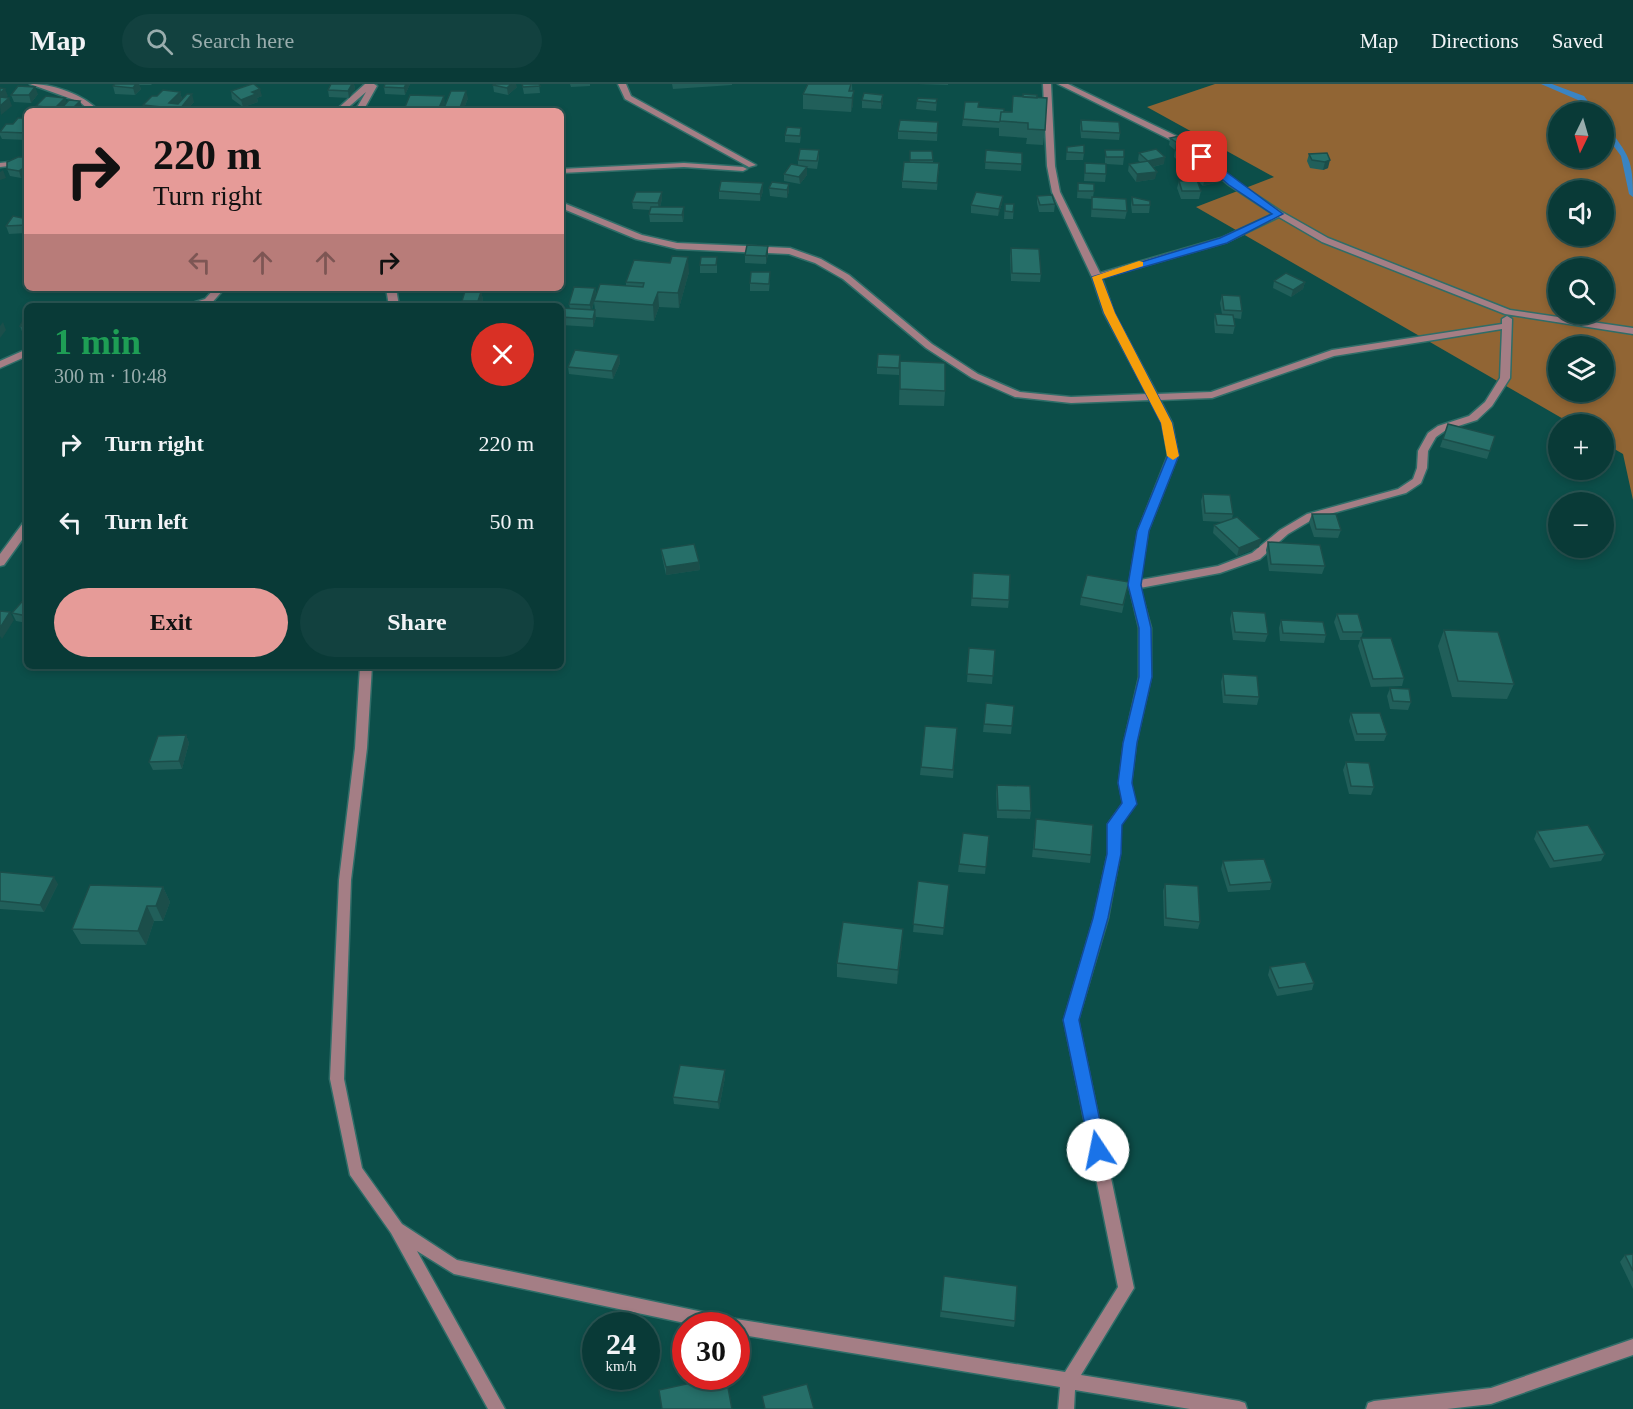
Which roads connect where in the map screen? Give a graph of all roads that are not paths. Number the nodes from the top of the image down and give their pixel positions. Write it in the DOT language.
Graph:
graph roads {
  1 [pos="34,84"];
  2 [pos="372,84"];
  3 [pos="622,84"];
  4 [pos="1047,84"];
  5 [pos="1062,84"];
  6 [pos="91,108"];
  7 [pos="343,108"];
  8 [pos="360,108"];
  9 [pos="24,162"];
  10 [pos="0,165"];
  11 [pos="752,165"];
  12 [pos="743,170"];
  13 [pos="564,171"];
  14 [pos="564,206"];
  15 [pos="1279,214"];
  16 [pos="1097,277"];
  17 [pos="217,291"];
  18 [pos="207,303"];
  19 [pos="1508,312"];
  20 [pos="1506,326"];
  21 [pos="1633,331"];
  22 [pos="24,353"];
  23 [pos="0,365"];
  24 [pos="1153,397"];
  25 [pos="24,529"];
  26 [pos="0,562"];
  27 [pos="1134,585"];
  28 [pos="366,669"];
  29 [pos="396,1228"];
  30 [pos="672,1313"];
  31 [pos="750,1328"];
  32 [pos="1633,1347"];
  33 [pos="1068,1382"];
  34 [pos="497,1409"];
  35 [pos="1066,1409"];
  36 [pos="1239,1409"];
  37 [pos="1374,1409"];
  1 -- 6 [label="street"];
  2 -- 7 [label="street"];
  2 -- 8 [label="street"];
  3 -- 11 [label="street"];
  4 -- 16 [label="street"];
  5 -- 15 [label="street"];
  9 -- 10 [label="street"];
  12 -- 13 [label="street"];
  14 -- 24 [label="street"];
  15 -- 16 [label="street"];
  15 -- 19 [label="street"];
  16 -- 24 [label="street"];
  17 -- 18 [label="street"];
  19 -- 20 [label="street"];
  19 -- 21 [label="street"];
  20 -- 24 [label="street"];
  20 -- 27 [label="street"];
  22 -- 23 [label="street"];
  24 -- 27 [label="street"];
  25 -- 26 [label="street"];
  27 -- 33 [label="street"];
  28 -- 29 [label="street"];
  29 -- 30 [label="street"];
  29 -- 34 [label="street"];
  31 -- 33 [label="street"];
  32 -- 37 [label="street"];
  33 -- 35 [label="street"];
  33 -- 36 [label="street"];
}
